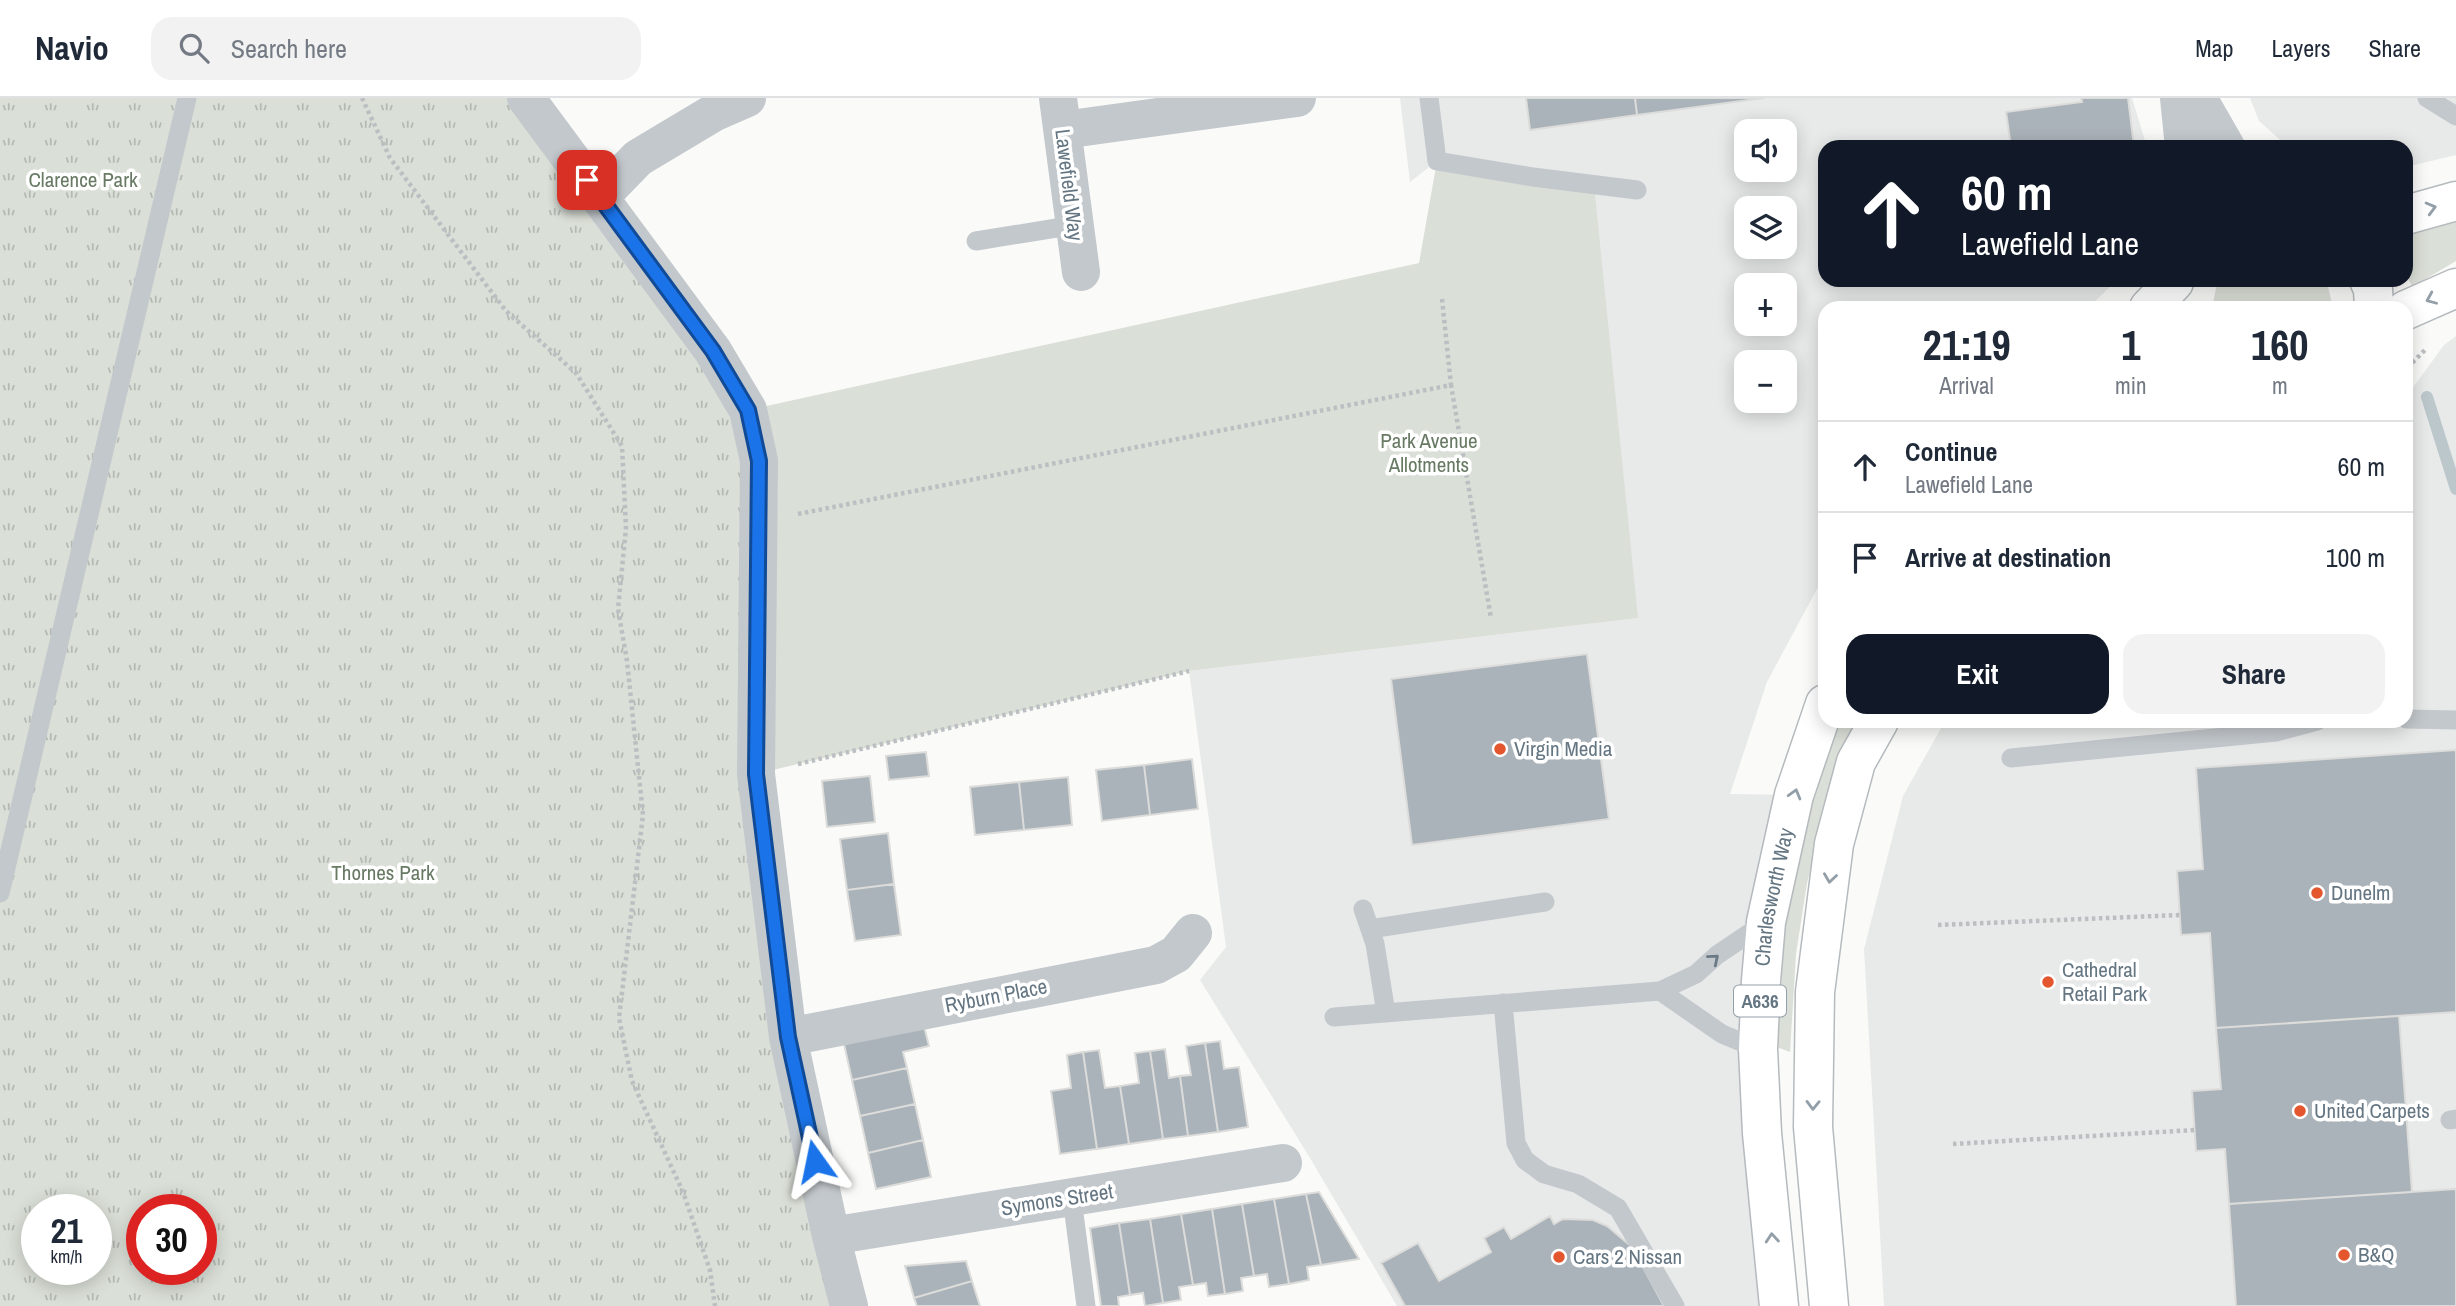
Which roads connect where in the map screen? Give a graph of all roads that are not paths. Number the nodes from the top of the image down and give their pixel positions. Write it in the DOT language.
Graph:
graph roads {
  1 [pos="187,98"];
  2 [pos="526,98"];
  3 [pos="747,98"];
  4 [pos="1297,98"];
  5 [pos="1429,98"];
  6 [pos="2179,98"];
  7 [pos="2198,98"];
  8 [pos="1060,114"];
  9 [pos="2183,140"];
  10 [pos="2222,140"];
  11 [pos="1637,190"];
  12 [pos="600,197"];
  13 [pos="2456,201"];
  14 [pos="2413,213"];
  15 [pos="1074,225"];
  16 [pos="975,241"];
  17 [pos="1081,272"];
  18 [pos="2456,288"];
  19 [pos="2413,307"];
  20 [pos="2413,719"];
  21 [pos="2456,720"];
  22 [pos="1818,725"];
  23 [pos="1875,728"];
  24 [pos="2291,728"];
  25 [pos="2011,758"];
  26 [pos="0,893"];
  27 [pos="1545,902"];
  28 [pos="1363,909"];
  29 [pos="1766,922"];
  30 [pos="1370,929"];
  31 [pos="1193,933"];
  32 [pos="1660,990"];
  33 [pos="1503,1003"];
  34 [pos="1386,1013"];
  35 [pos="1334,1017"];
  36 [pos="788,1037"];
  37 [pos="1758,1049"];
  38 [pos="1283,1163"];
  39 [pos="1072,1198"];
  40 [pos="831,1236"];
  41 [pos="849,1306"];
  42 [pos="1086,1306"];
  43 [pos="1675,1306"];
  44 [pos="1779,1306"];
  45 [pos="1829,1306"];
  1 -- 26 [label="lane"];
  2 -- 12 [label="street"];
  3 -- 12 [label="street"];
  4 -- 8 [label="street"];
  5 -- 11 [label="lane"];
  6 -- 9 [label="street"];
  7 -- 10 [label="street"];
  8 -- 15 [label="street, Lawefield Way"];
  12 -- 36 [label="street"];
  14 -- 13 [label="main road, one-way"];
  15 -- 16 [label="lane"];
  15 -- 17 [label="street, Lawefield Way"];
  18 -- 19 [label="main road, one-way"];
  20 -- 21 [label="lane"];
  29 -- 22 [label="main road, Charlesworth Way / A636, one-way"];
  23 -- 45 [label="main road, A636, one-way"];
  24 -- 25 [label="lane"];
  27 -- 30 [label="lane"];
  28 -- 30 [label="lane"];
  32 -- 29 [label="lane, one-way"];
  29 -- 37 [label="main road, Charlesworth Way / A636"];
  30 -- 34 [label="lane"];
  31 -- 36 [label="street, Ryburn Place"];
  32 -- 33 [label="lane"];
  32 -- 37 [label="lane"];
  33 -- 34 [label="lane"];
  33 -- 43 [label="lane"];
  34 -- 35 [label="lane"];
  36 -- 40 [label="street"];
  44 -- 37 [label="main road, Charlesworth Way / A636, one-way"];
  38 -- 39 [label="street, Symons Street"];
  39 -- 40 [label="street, Symons Street"];
  39 -- 42 [label="lane"];
  40 -- 41 [label="street"];
}
